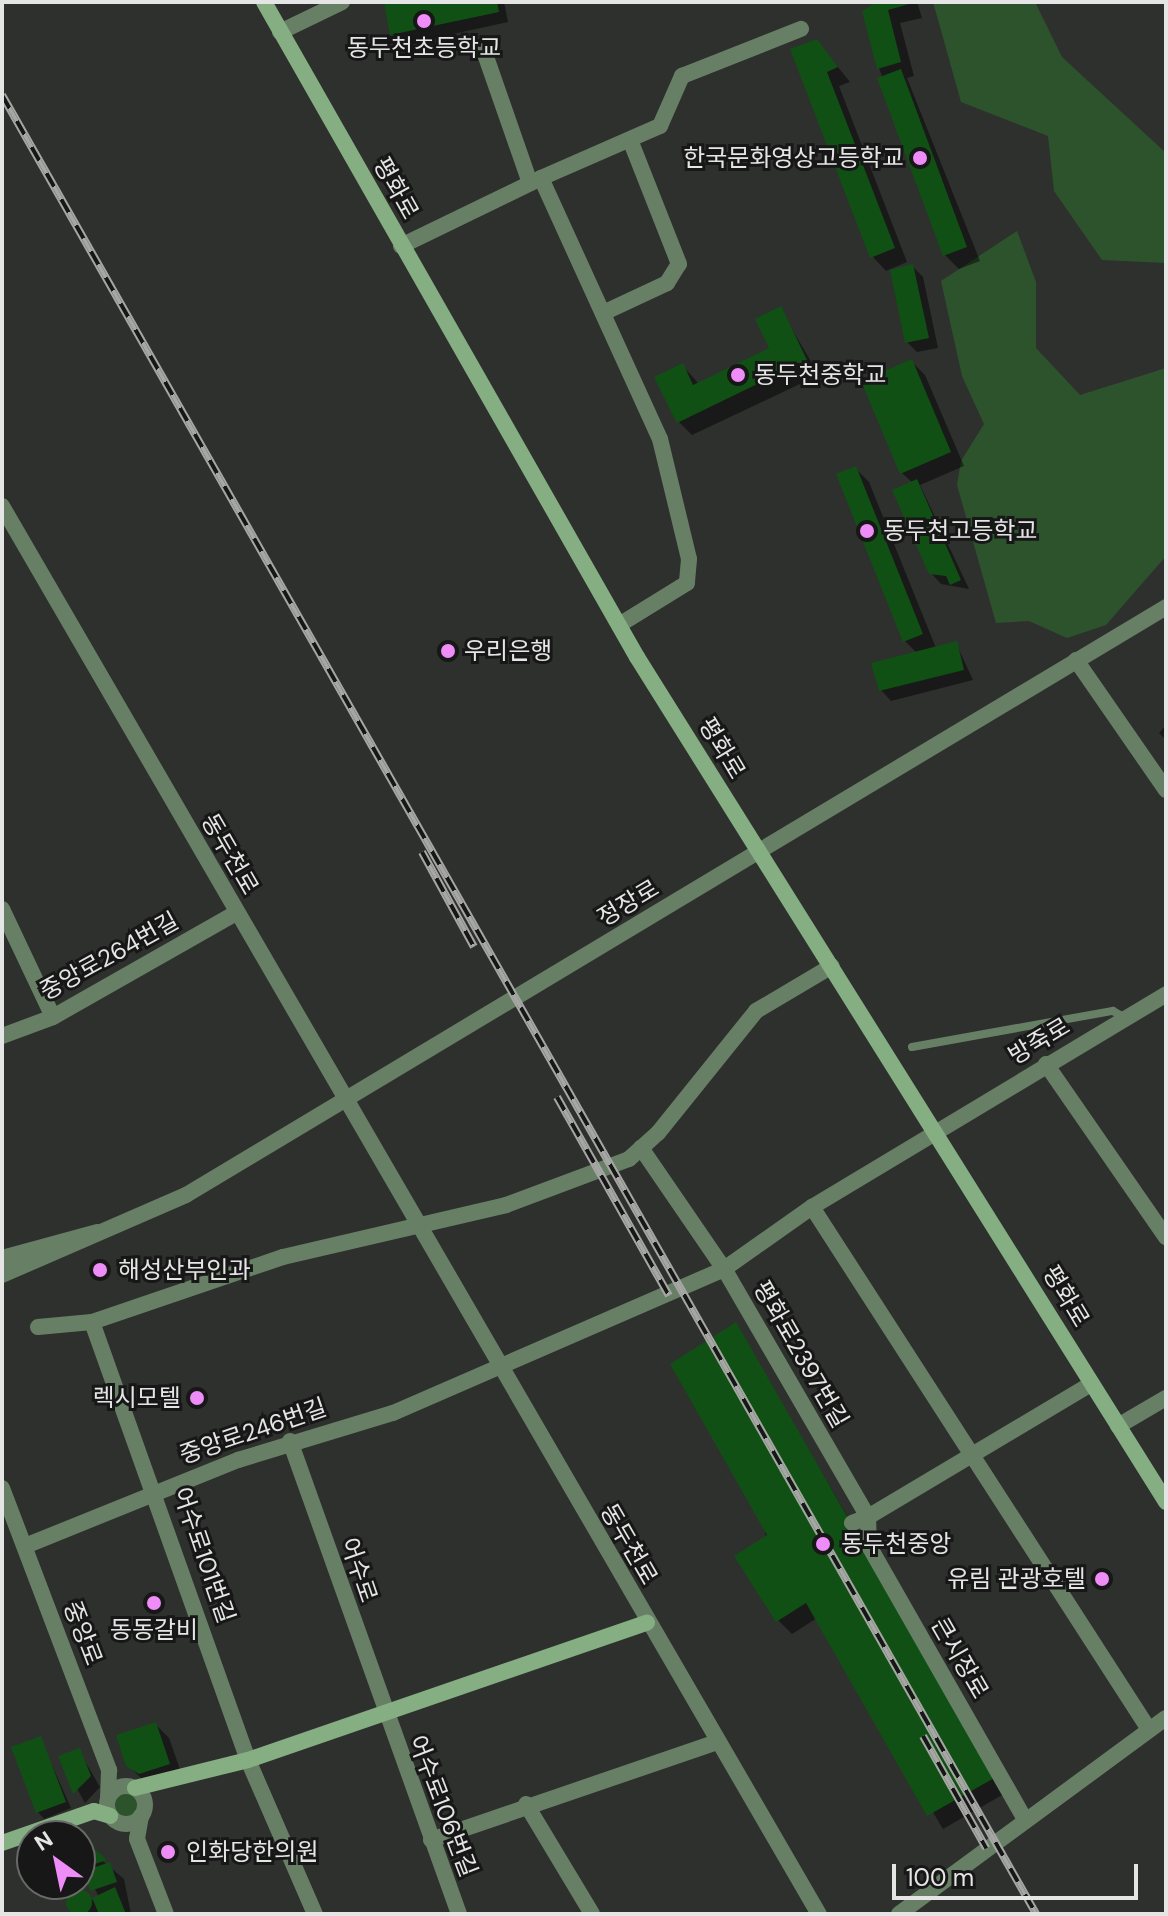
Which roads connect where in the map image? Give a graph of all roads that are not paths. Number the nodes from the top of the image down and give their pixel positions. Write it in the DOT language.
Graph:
graph roads {
  1 [pos="264,2"];
  2 [pos="342,2"];
  3 [pos="801,29"];
  4 [pos="280,32"];
  5 [pos="484,51"];
  6 [pos="631,142"];
  7 [pos="535,181"];
  8 [pos="401,246"];
  9 [pos="603,313"];
  10 [pos="2,506"];
  11 [pos="1166,607"];
  12 [pos="619,625"];
  13 [pos="1076,660"];
  14 [pos="1166,790"];
  15 [pos="757,852"];
  16 [pos="2,909"];
  17 [pos="236,913"];
  18 [pos="832,966"];
  19 [pos="1166,994"];
  20 [pos="53,1017"];
  21 [pos="1125,1018"];
  22 [pos="2,1036"];
  23 [pos="912,1047"];
  24 [pos="1046,1064"];
  25 [pos="345,1100"];
  26 [pos="938,1132"];
  27 [pos="641,1148"];
  28 [pos="812,1207"];
  29 [pos="418,1225"];
  30 [pos="108,1231"];
  31 [pos="1166,1237"];
  32 [pos="2,1258"];
  33 [pos="724,1269"];
  34 [pos="2,1275"];
  35 [pos="92,1322"];
  36 [pos="38,1327"];
  37 [pos="500,1370"];
  38 [pos="1091,1384"];
  39 [pos="1166,1398"];
  40 [pos="1118,1426"];
  41 [pos="290,1441"];
  42 [pos="971,1458"];
  43 [pos="2,1488"];
  44 [pos="157,1490"];
  45 [pos="1166,1502"];
  46 [pos="860,1520"];
  47 [pos="25,1546"];
  48 [pos="647,1623"];
  49 [pos="383,1715"];
  50 [pos="1166,1718"];
  51 [pos="1148,1728"];
  52 [pos="714,1743"];
  53 [pos="248,1760"];
  54 [pos="109,1770"];
  55 [pos="135,1788"];
  56 [pos="108,1797"];
  57 [pos="147,1802"];
  58 [pos="526,1804"];
  59 [pos="108,1817"];
  60 [pos="1025,1820"];
  61 [pos="137,1839"];
  62 [pos="431,1840"];
  63 [pos="2,1843"];
  64 [pos="166,1914"];
  65 [pos="315,1914"];
  66 [pos="459,1914"];
  67 [pos="592,1914"];
  68 [pos="819,1914"];
  69 [pos="899,1914"];
  1 -- 4 [label="main road, 평화로"];
  2 -- 4 [label="street"];
  3 -- 6 [label="street"];
  4 -- 8 [label="main road, 평화로"];
  5 -- 7 [label="street"];
  6 -- 7 [label="street"];
  6 -- 9 [label="street"];
  7 -- 8 [label="street"];
  7 -- 9 [label="street"];
  8 -- 12 [label="main road, 평화로"];
  9 -- 12 [label="street"];
  10 -- 17 [label="street, 동두천로"];
  11 -- 13 [label="street, 정장로"];
  12 -- 15 [label="main road, 평화로"];
  13 -- 14 [label="street"];
  13 -- 15 [label="street, 정장로"];
  15 -- 18 [label="main road, 평화로"];
  15 -- 25 [label="street, 정장로"];
  16 -- 20 [label="street"];
  17 -- 20 [label="street, 중앙로264번길"];
  17 -- 25 [label="street, 동두천로"];
  18 -- 26 [label="main road, 평화로"];
  18 -- 27 [label="street"];
  19 -- 21 [label="street, 방죽로"];
  20 -- 22 [label="street, 중앙로264번길"];
  21 -- 23 [label="lane"];
  21 -- 24 [label="street, 방죽로"];
  24 -- 26 [label="street, 방죽로"];
  24 -- 31 [label="street"];
  25 -- 29 [label="street, 동두천로"];
  25 -- 30 [label="street, 정장로"];
  26 -- 28 [label="street, 평화로2397번길"];
  26 -- 38 [label="main road, 평화로"];
  27 -- 29 [label="street"];
  27 -- 33 [label="street"];
  28 -- 33 [label="street, 평화로2397번길"];
  28 -- 42 [label="street"];
  29 -- 35 [label="street"];
  29 -- 37 [label="street, 동두천로"];
  30 -- 32 [label="street"];
  30 -- 34 [label="street, 정장로"];
  33 -- 37 [label="street"];
  33 -- 46 [label="street, 평화로2397번길"];
  35 -- 36 [label="street"];
  35 -- 44 [label="street, 어수로101번길"];
  37 -- 41 [label="street, 중앙로246번길"];
  37 -- 48 [label="street, 동두천로"];
  38 -- 40 [label="main road, 평화로"];
  38 -- 42 [label="street"];
  39 -- 40 [label="street"];
  40 -- 45 [label="main road, 평화로"];
  41 -- 44 [label="street, 중앙로246번길"];
  41 -- 49 [label="street, 어수로"];
  42 -- 46 [label="street"];
  42 -- 51 [label="street"];
  43 -- 47 [label="street, 중앙로"];
  44 -- 47 [label="street, 중앙로246번길"];
  44 -- 53 [label="street, 어수로101번길"];
  46 -- 60 [label="street, 큰시장로"];
  47 -- 54 [label="street, 중앙로"];
  48 -- 49 [label="main road"];
  48 -- 52 [label="street, 동두천로"];
  49 -- 53 [label="main road"];
  49 -- 62 [label="street, 어수로106번길"];
  50 -- 51 [label="street"];
  51 -- 60 [label="street"];
  52 -- 58 [label="street"];
  52 -- 68 [label="street, 동두천로"];
  53 -- 57 [label="main road"];
  53 -- 65 [label="street, 어수로101번길"];
  54 -- 55 [label="street"];
  54 -- 56 [label="street, 중앙로"];
  55 -- 56 [label="street"];
  55 -- 57 [label="main road"];
  56 -- 59 [label="main road"];
  57 -- 59 [label="street"];
  57 -- 61 [label="street"];
  58 -- 62 [label="street"];
  58 -- 67 [label="street"];
  59 -- 61 [label="street"];
  59 -- 63 [label="main road"];
  60 -- 69 [label="street"];
  61 -- 64 [label="street"];
  62 -- 66 [label="street, 어수로106번길"];
}
